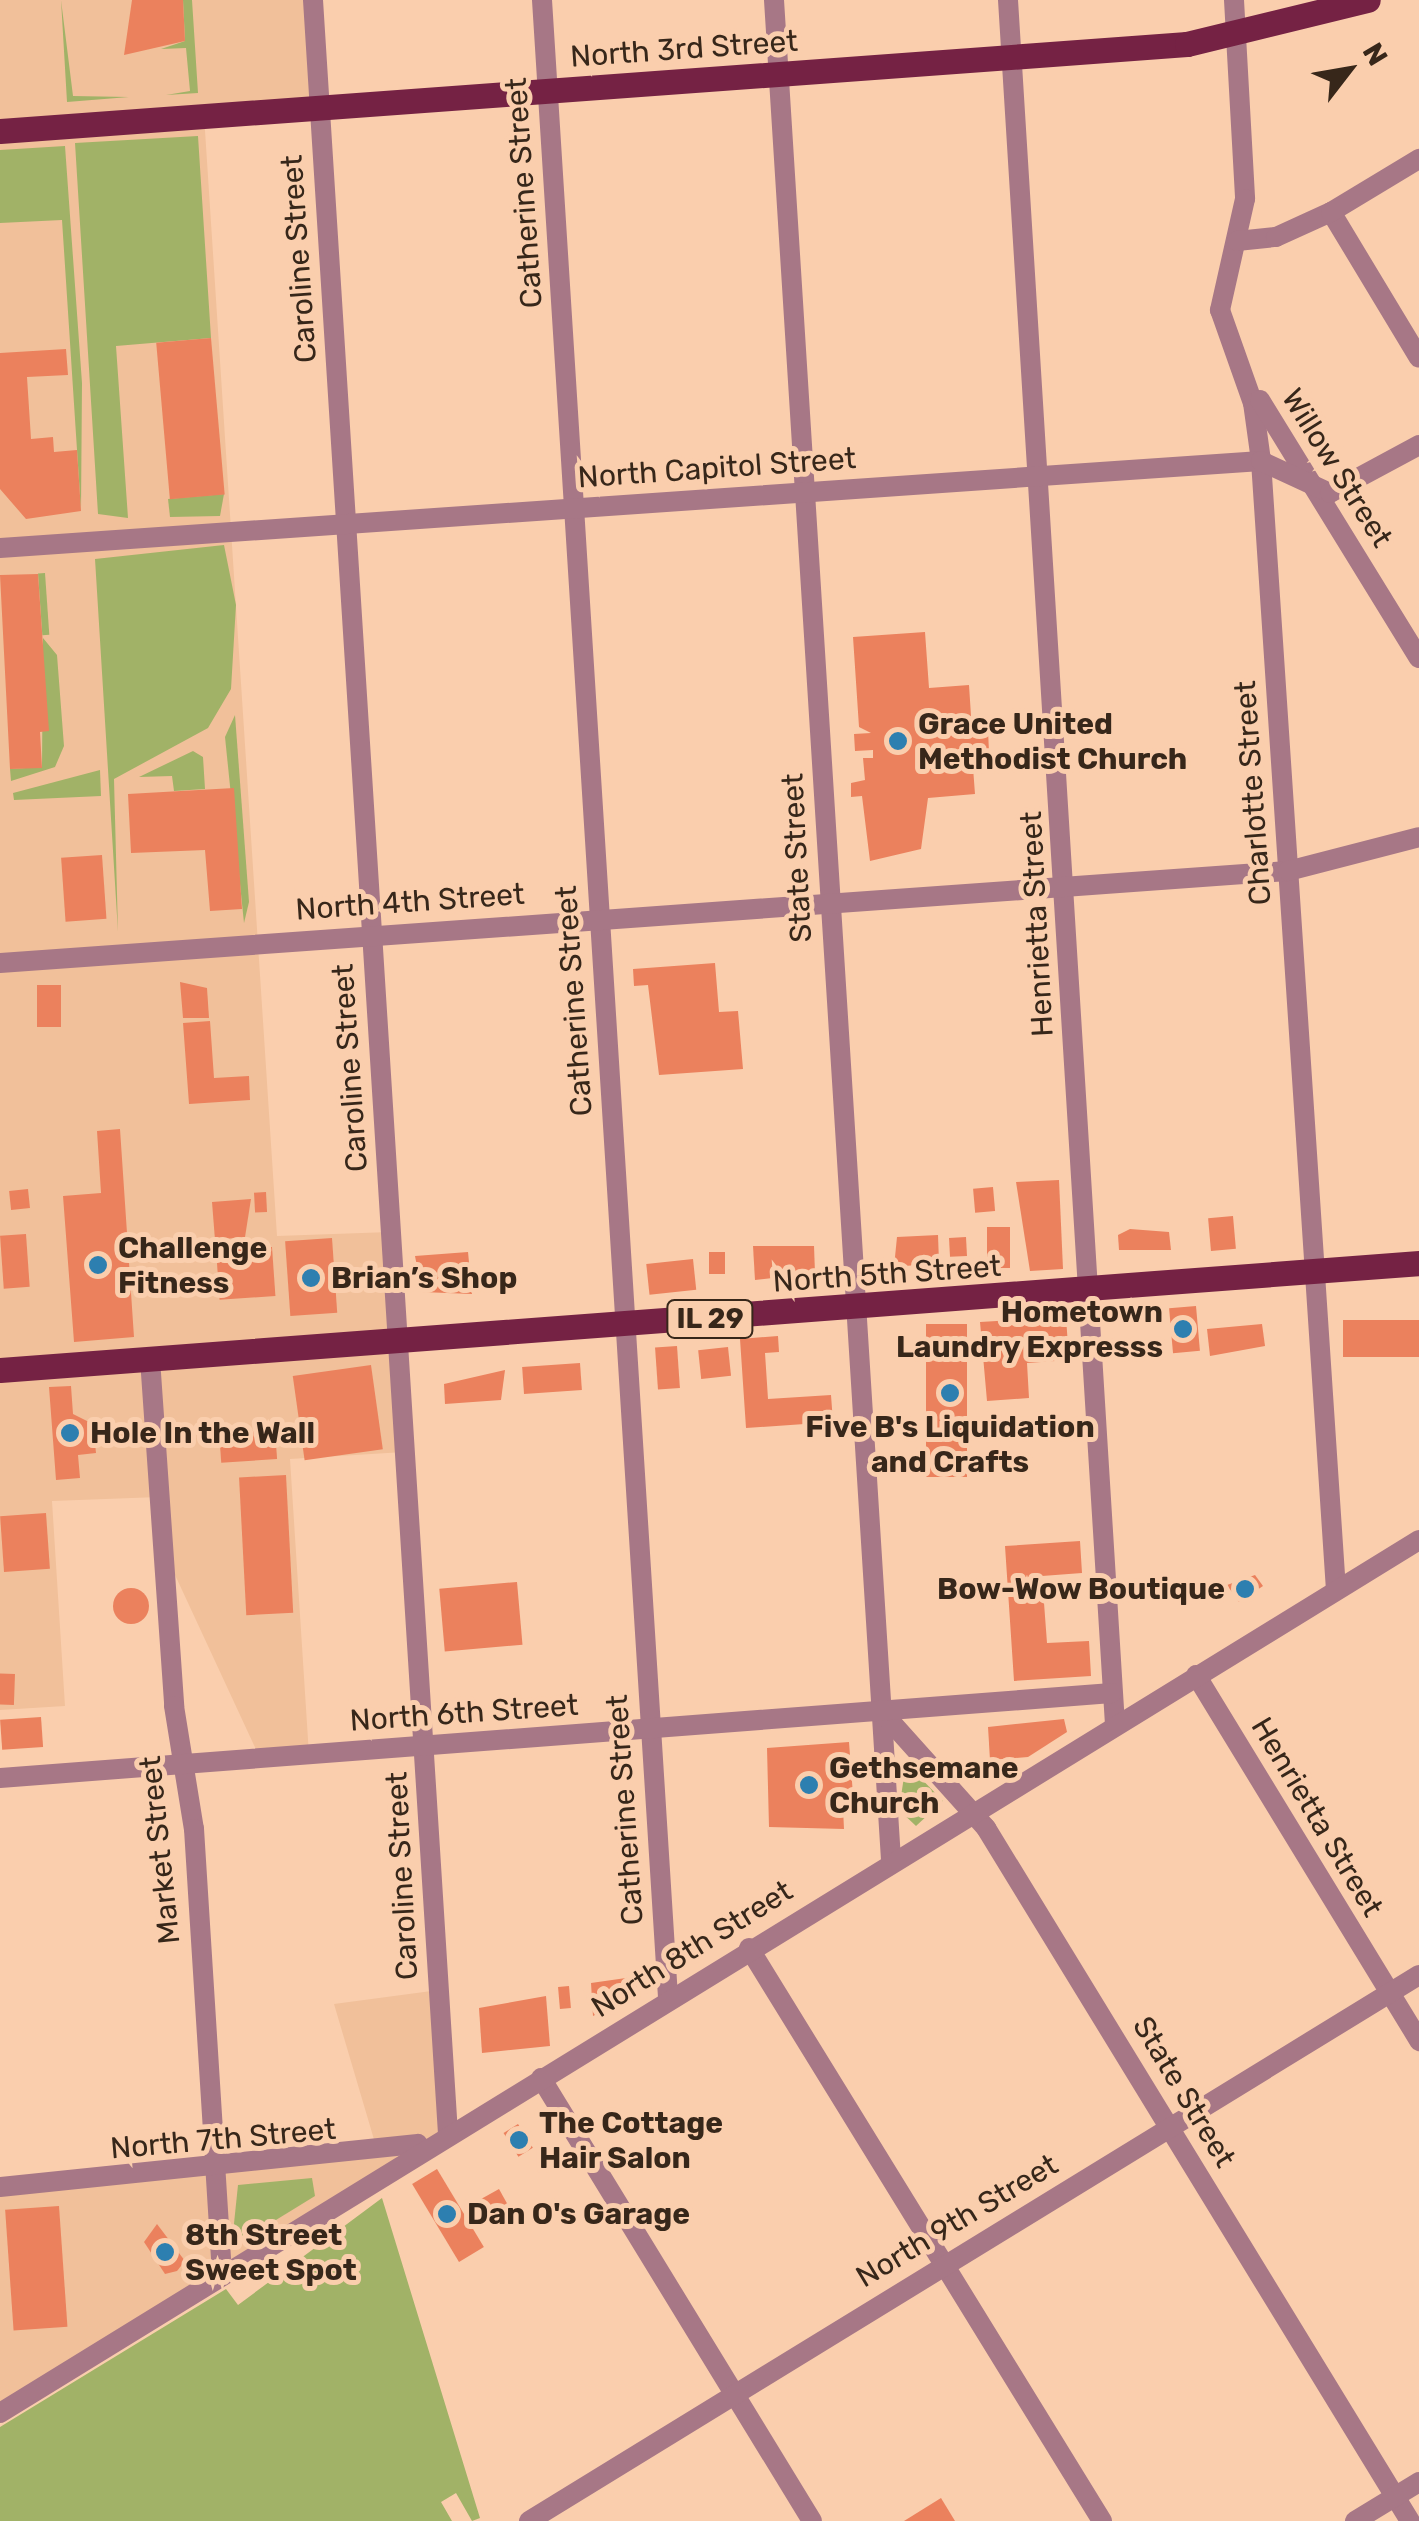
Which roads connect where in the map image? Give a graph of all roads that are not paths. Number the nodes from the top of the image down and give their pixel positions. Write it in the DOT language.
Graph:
graph roads {
  1 [pos="312,0"];
  2 [pos="542,0"];
  3 [pos="774,0"];
  4 [pos="1008,0"];
  5 [pos="1234,0"];
  6 [pos="1368,0"];
  7 [pos="1237,35"];
  8 [pos="1012,60"];
  9 [pos="778,74"];
  10 [pos="548,91"];
  11 [pos="320,105"];
  12 [pos="0,131"];
  13 [pos="1419,160"];
  14 [pos="1331,212"];
  15 [pos="1237,241"];
  16 [pos="1419,358"];
  17 [pos="1237,359"];
  18 [pos="1419,445"];
  19 [pos="1261,461"];
  20 [pos="1038,474"];
  21 [pos="1315,489"];
  22 [pos="805,492"];
  23 [pos="573,509"];
  24 [pos="346,524"];
  25 [pos="0,548"];
  26 [pos="1419,658"];
  27 [pos="1419,836"];
  28 [pos="1288,870"];
  29 [pos="1065,887"];
  30 [pos="830,901"];
  31 [pos="598,918"];
  32 [pos="371,935"];
  33 [pos="0,964"];
  34 [pos="1419,1263"];
  35 [pos="1316,1273"];
  36 [pos="1089,1292"];
  37 [pos="853,1309"];
  38 [pos="624,1325"];
  39 [pos="396,1342"];
  40 [pos="0,1356"];
  41 [pos="150,1359"];
  42 [pos="31,1368"];
  43 [pos="0,1370"];
  44 [pos="0,1382"];
  45 [pos="1417,1547"];
  46 [pos="1336,1591"];
  47 [pos="1196,1675"];
  48 [pos="1112,1693"];
  49 [pos="882,1712"];
  50 [pos="1115,1725"];
  51 [pos="648,1730"];
  52 [pos="424,1748"];
  53 [pos="186,1764"];
  54 [pos="0,1778"];
  55 [pos="974,1810"];
  56 [pos="891,1861"];
  57 [pos="748,1948"];
  58 [pos="1419,1975"];
  59 [pos="1390,1994"];
  60 [pos="668,1999"];
  61 [pos="1419,2041"];
  62 [pos="541,2078"];
  63 [pos="1170,2127"];
  64 [pos="448,2132"];
  65 [pos="215,2171"];
  66 [pos="0,2187"];
  67 [pos="943,2265"];
  68 [pos="222,2274"];
  69 [pos="734,2393"];
  70 [pos="0,2413"];
  71 [pos="1419,2482"];
  72 [pos="1395,2496"];
  73 [pos="528,2521"];
  74 [pos="812,2521"];
  75 [pos="1102,2521"];
  76 [pos="1355,2521"];
  77 [pos="1410,2521"];
  1 -- 11 [label="street, Caroline Street"];
  2 -- 10 [label="street, Catherine Street"];
  3 -- 9 [label="street, State Street"];
  4 -- 8 [label="street, Henrietta Street"];
  5 -- 7 [label="street, Charlotte Street"];
  6 -- 7 [label="main road, North 3rd Street"];
  7 -- 8 [label="main road, North 3rd Street"];
  7 -- 15 [label="street, Charlotte Street"];
  8 -- 9 [label="main road, North 3rd Street"];
  8 -- 20 [label="street, Henrietta Street"];
  9 -- 10 [label="main road, North 3rd Street"];
  9 -- 22 [label="street, State Street"];
  10 -- 11 [label="main road, North 3rd Street"];
  10 -- 23 [label="street, Catherine Street"];
  11 -- 12 [label="main road, North 3rd Street"];
  11 -- 24 [label="street, Caroline Street"];
  13 -- 14 [label="street"];
  14 -- 15 [label="street"];
  14 -- 16 [label="street"];
  15 -- 17 [label="street, Charlotte Street"];
  17 -- 19 [label="street, Charlotte Street"];
  17 -- 21 [label="street, Willow Street"];
  18 -- 21 [label="street"];
  19 -- 20 [label="street, North Capitol Street"];
  19 -- 21 [label="street"];
  19 -- 28 [label="street, Charlotte Street"];
  20 -- 22 [label="street, North Capitol Street"];
  20 -- 29 [label="street, Henrietta Street"];
  21 -- 26 [label="street, Willow Street"];
  22 -- 23 [label="street, North Capitol Street"];
  22 -- 30 [label="street, State Street"];
  23 -- 24 [label="street, North Capitol Street"];
  23 -- 31 [label="street, Catherine Street"];
  24 -- 25 [label="street, North Capitol Street"];
  24 -- 32 [label="street, Caroline Street"];
  27 -- 28 [label="street, North 4th Street"];
  28 -- 29 [label="street, North 4th Street"];
  28 -- 35 [label="street, Charlotte Street"];
  29 -- 30 [label="street, North 4th Street"];
  29 -- 36 [label="street, Henrietta Street"];
  30 -- 31 [label="street, North 4th Street"];
  30 -- 37 [label="street, State Street"];
  31 -- 32 [label="street, North 4th Street"];
  31 -- 38 [label="street, Catherine Street"];
  32 -- 33 [label="street, North 4th Street"];
  32 -- 39 [label="street, Caroline Street"];
  34 -- 35 [label="main road, North 5th Street / IL 29"];
  35 -- 36 [label="main road, North 5th Street / IL 29"];
  35 -- 46 [label="street, Charlotte Street"];
  36 -- 37 [label="main road, North 5th Street / IL 29"];
  36 -- 48 [label="street, Henrietta Street"];
  37 -- 38 [label="main road, North 5th Street / IL 29"];
  37 -- 49 [label="street, State Street"];
  38 -- 39 [label="main road, North 5th Street / IL 29"];
  38 -- 51 [label="street, Catherine Street"];
  39 -- 41 [label="main road, North 5th Street / IL 29"];
  39 -- 52 [label="street, Caroline Street"];
  40 -- 42 [label="main road"];
  41 -- 42 [label="main road, North 5th Street / IL 29"];
  41 -- 53 [label="street, Market Street"];
  42 -- 43 [label="main road, North 5th Street / IL 29"];
  42 -- 44 [label="main road"];
  45 -- 46 [label="street, North 8th Street"];
  46 -- 47 [label="street, North 8th Street"];
  47 -- 50 [label="street, North 8th Street"];
  47 -- 59 [label="street, Henrietta Street"];
  48 -- 49 [label="street, North 6th Street"];
  48 -- 50 [label="street, Henrietta Street"];
  49 -- 51 [label="street, North 6th Street"];
  49 -- 55 [label="street, State Street"];
  49 -- 56 [label="street, State Street"];
  50 -- 55 [label="street, North 8th Street"];
  51 -- 52 [label="street, North 6th Street"];
  51 -- 60 [label="street, Catherine Street"];
  52 -- 53 [label="street, North 6th Street"];
  52 -- 64 [label="street, Caroline Street"];
  53 -- 54 [label="street, North 6th Street"];
  53 -- 65 [label="street, Market Street"];
  55 -- 56 [label="street, North 8th Street"];
  55 -- 63 [label="street, State Street"];
  56 -- 57 [label="street, North 8th Street"];
  57 -- 60 [label="street, North 8th Street"];
  57 -- 67 [label="street"];
  58 -- 59 [label="street, North 9th Street"];
  59 -- 61 [label="street, Henrietta Street"];
  59 -- 63 [label="street, North 9th Street"];
  60 -- 62 [label="street, North 8th Street"];
  62 -- 64 [label="street, North 8th Street"];
  62 -- 69 [label="street"];
  63 -- 67 [label="street, North 9th Street"];
  63 -- 72 [label="street, State Street"];
  64 -- 65 [label="street, North 7th Street"];
  64 -- 68 [label="street, North 8th Street"];
  65 -- 66 [label="street, North 7th Street"];
  65 -- 68 [label="street, Market Street"];
  67 -- 69 [label="street, North 9th Street"];
  67 -- 75 [label="street"];
  68 -- 70 [label="street, North 8th Street"];
  69 -- 73 [label="street, North 9th Street"];
  69 -- 74 [label="street"];
  71 -- 72 [label="street"];
  72 -- 76 [label="street"];
  72 -- 77 [label="street, State Street"];
}
